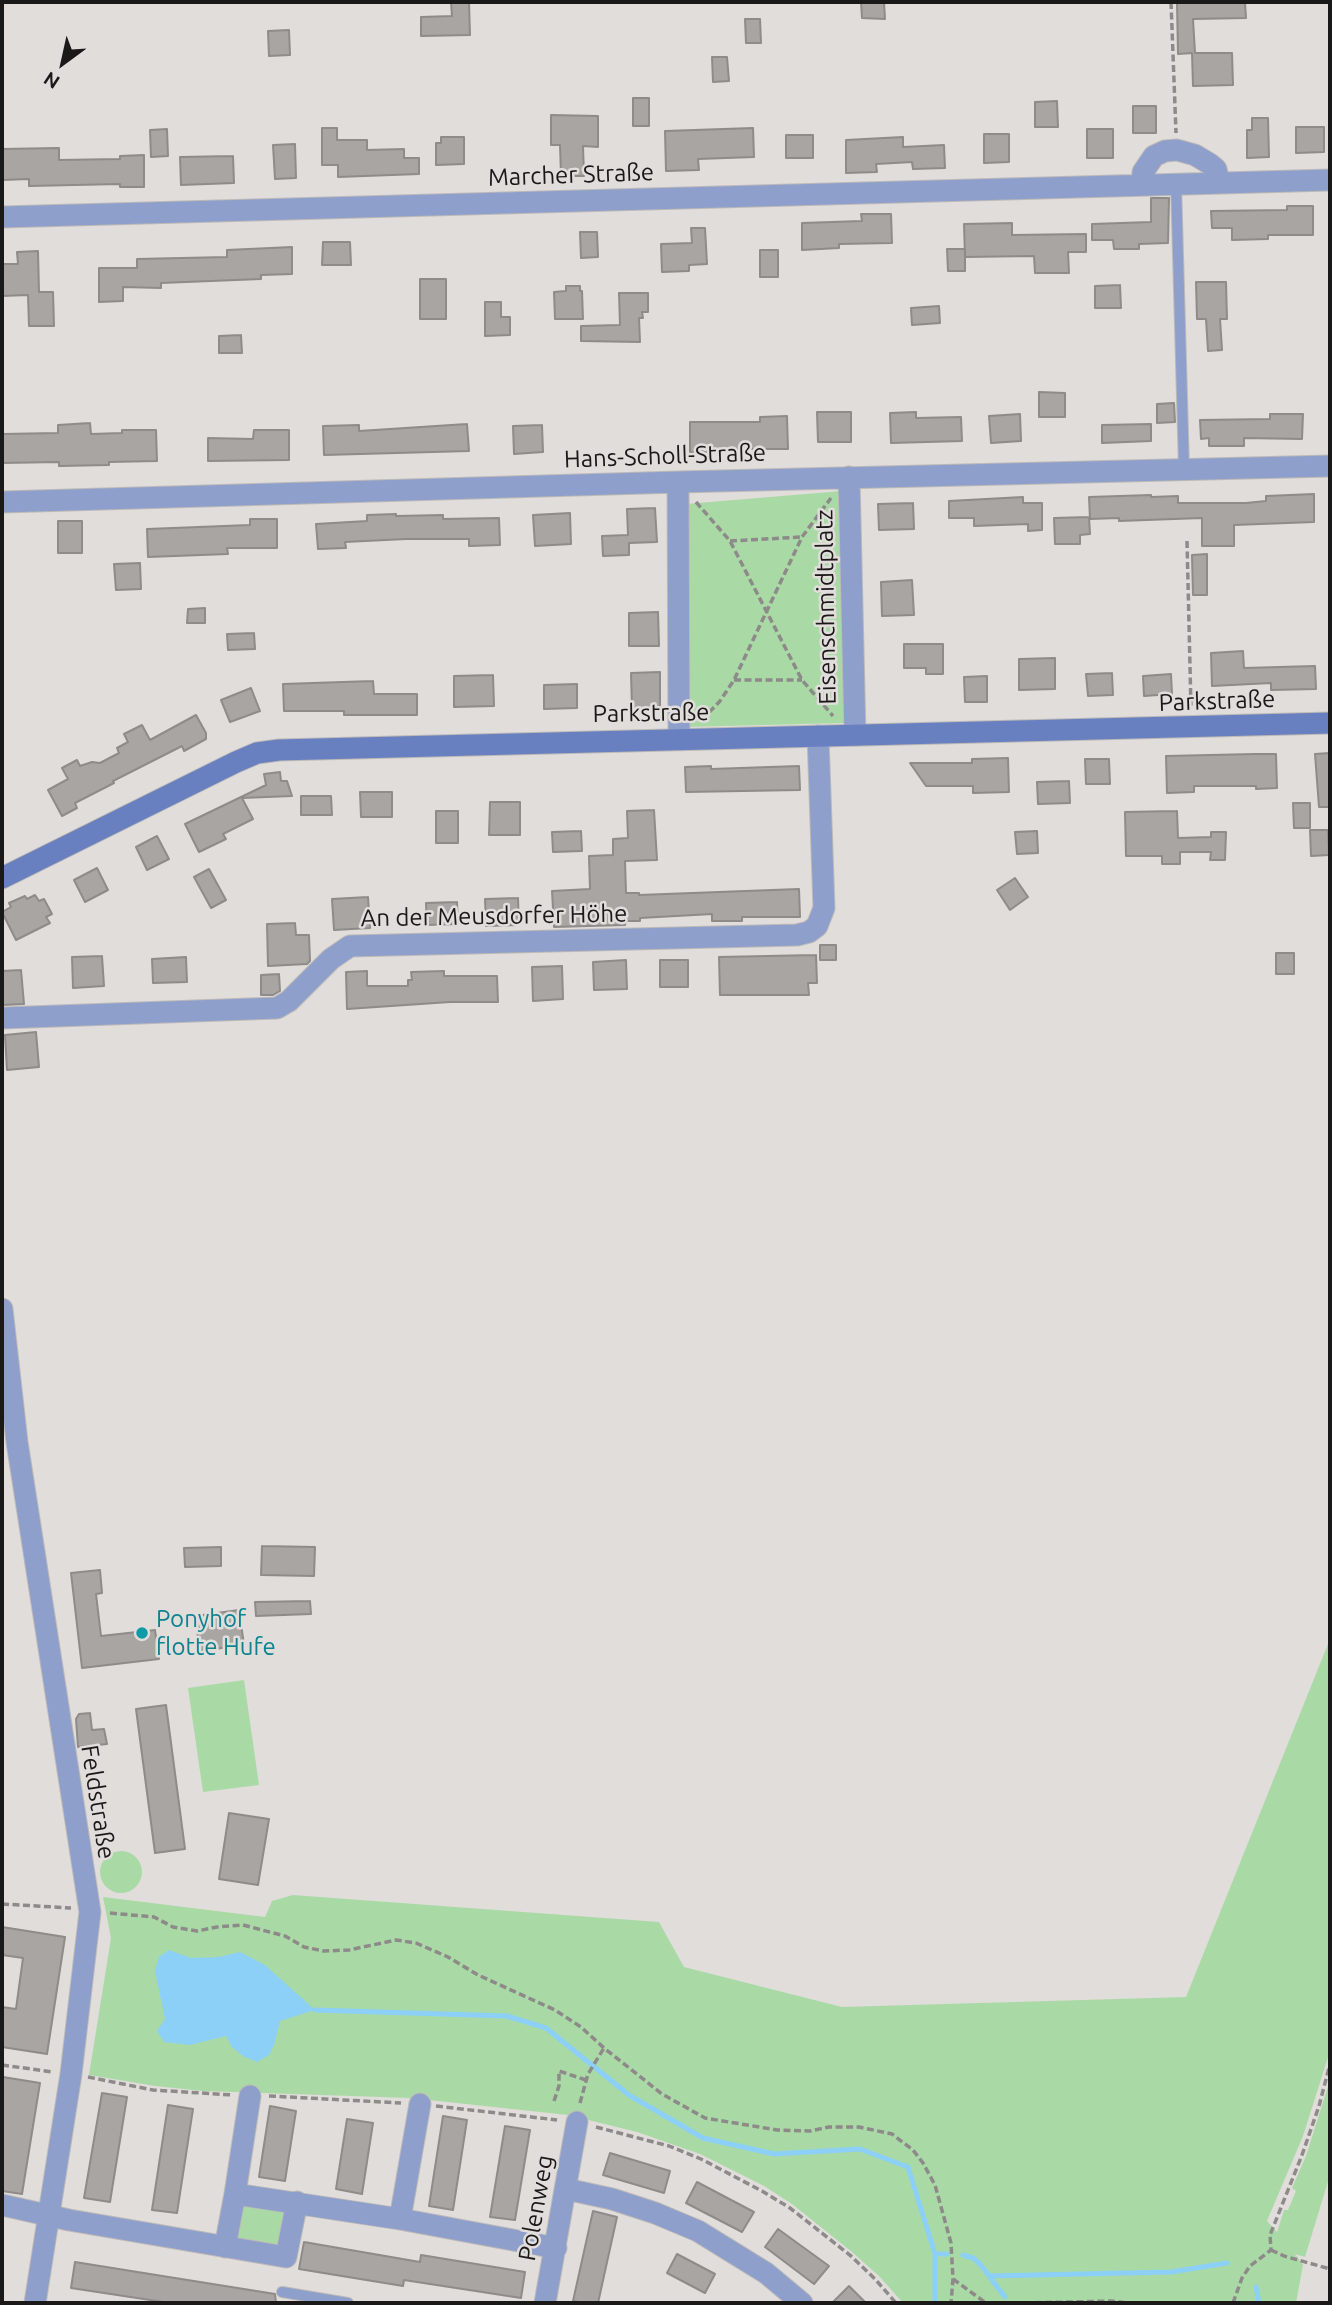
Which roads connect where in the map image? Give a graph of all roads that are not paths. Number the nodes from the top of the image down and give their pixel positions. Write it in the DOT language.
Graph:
graph roads {
  1 [pos="1330,180"];
  2 [pos="1176,183"];
  3 [pos="1219,183"];
  4 [pos="1142,184"];
  5 [pos="2,217"];
  6 [pos="1330,466"];
  7 [pos="1184,469"];
  8 [pos="849,477"];
  9 [pos="678,482"];
  10 [pos="2,502"];
  11 [pos="1330,723"];
  12 [pos="855,735"];
  13 [pos="818,736"];
  14 [pos="679,739"];
  15 [pos="2,878"];
  16 [pos="2,1018"];
  17 [pos="2,1309"];
  18 [pos="250,2096"];
  19 [pos="420,2104"];
  20 [pos="577,2122"];
  21 [pos="566,2189"];
  22 [pos="235,2194"];
  23 [pos="297,2202"];
  24 [pos="2,2205"];
  25 [pos="48,2214"];
  26 [pos="400,2219"];
  27 [pos="225,2247"];
  28 [pos="555,2248"];
  29 [pos="282,2292"];
  30 [pos="34,2303"];
  31 [pos="348,2303"];
  32 [pos="545,2303"];
  33 [pos="803,2303"];
  1 -- 3 [label="street, Marcher Straße"];
  2 -- 3 [label="street, Marcher Straße"];
  2 -- 4 [label="street, Marcher Straße"];
  2 -- 7 [label="lane"];
  3 -- 4 [label="street"];
  4 -- 5 [label="street, Marcher Straße"];
  6 -- 7 [label="street, Hans-Scholl-Straße"];
  7 -- 8 [label="street, Hans-Scholl-Straße"];
  8 -- 9 [label="street, Hans-Scholl-Straße"];
  8 -- 12 [label="street, Eisenschmidtplatz"];
  9 -- 10 [label="street, Hans-Scholl-Straße"];
  9 -- 14 [label="street"];
  11 -- 12 [label="street, Parkstraße"];
  12 -- 13 [label="street, Parkstraße"];
  13 -- 14 [label="street, Parkstraße"];
  13 -- 16 [label="street, An der Meusdorfer Höhe"];
  14 -- 15 [label="street, Parkstraße"];
  17 -- 25 [label="street, Feldstraße"];
  18 -- 22 [label="street"];
  19 -- 26 [label="street"];
  20 -- 21 [label="street, Polenweg"];
  21 -- 28 [label="street, Polenweg"];
  21 -- 33 [label="street"];
  22 -- 23 [label="street"];
  22 -- 27 [label="street"];
  23 -- 26 [label="street"];
  23 -- 27 [label="street"];
  24 -- 25 [label="street"];
  25 -- 27 [label="street"];
  25 -- 30 [label="street, Feldstraße"];
  26 -- 28 [label="street"];
  28 -- 32 [label="street, Polenweg"];
  29 -- 31 [label="lane"];
}
